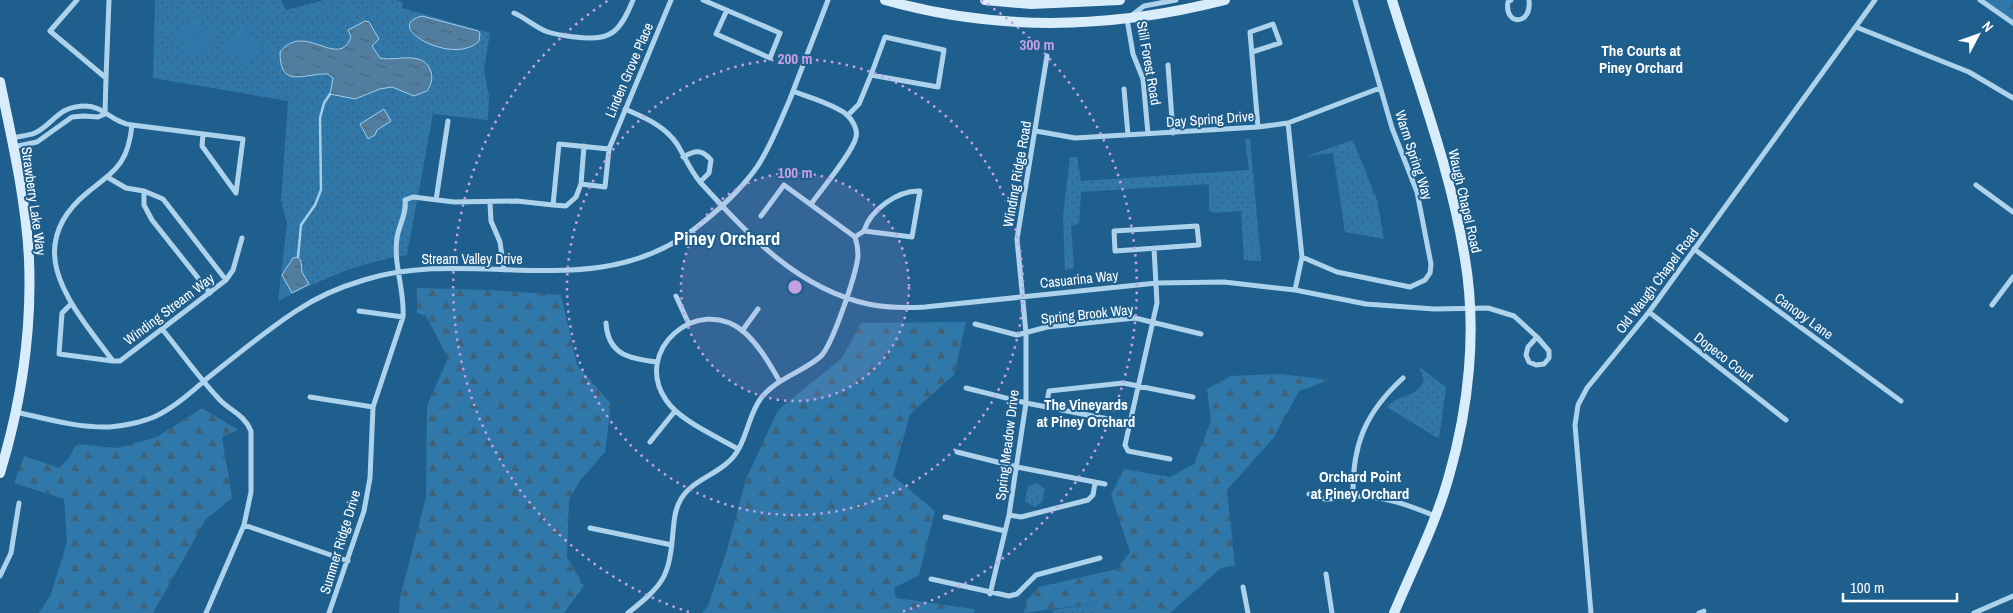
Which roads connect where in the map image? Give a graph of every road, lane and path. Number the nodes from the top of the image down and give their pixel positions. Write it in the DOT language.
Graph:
graph roads {
  1 [pos="77,0"];
  2 [pos="109,0"];
  3 [pos="633,0"];
  4 [pos="671,0"];
  5 [pos="703,0"];
  6 [pos="828,0"];
  7 [pos="885,0"];
  8 [pos="986,0"];
  9 [pos="1120,0"];
  10 [pos="1176,0"];
  11 [pos="1224,0"];
  12 [pos="1355,0"];
  13 [pos="1392,0"];
  14 [pos="1511,0"];
  15 [pos="1529,0"];
  16 [pos="1875,0"];
  17 [pos="1980,0"];
  18 [pos="727,10"];
  19 [pos="514,13"];
  20 [pos="1127,19"];
  21 [pos="2013,23"];
  22 [pos="1856,27"];
  23 [pos="1252,52"];
  24 [pos="1047,56"];
  25 [pos="1168,66"];
  26 [pos="871,75"];
  27 [pos="106,78"];
  28 [pos="0,82"];
  29 [pos="1380,88"];
  30 [pos="1124,89"];
  31 [pos="793,91"];
  32 [pos="2013,98"];
  33 [pos="625,109"];
  34 [pos="105,114"];
  35 [pos="848,115"];
  36 [pos="448,121"];
  37 [pos="1288,123"];
  38 [pos="132,125"];
  39 [pos="1258,127"];
  40 [pos="1036,131"];
  41 [pos="1173,133"];
  42 [pos="203,134"];
  43 [pos="1148,134"];
  44 [pos="1128,135"];
  45 [pos="12,143"];
  46 [pos="584,146"];
  47 [pos="609,149"];
  48 [pos="683,157"];
  49 [pos="107,177"];
  50 [pos="700,182"];
  51 [pos="580,184"];
  52 [pos="1976,185"];
  53 [pos="144,191"];
  54 [pos="436,200"];
  55 [pos="490,203"];
  56 [pos="811,204"];
  57 [pos="553,205"];
  58 [pos="722,206"];
  59 [pos="2013,212"];
  60 [pos="761,216"];
  61 [pos="864,231"];
  62 [pos="855,236"];
  63 [pos="242,238"];
  64 [pos="1154,248"];
  65 [pos="1694,250"];
  66 [pos="1302,257"];
  67 [pos="504,270"];
  68 [pos="399,272"];
  69 [pos="2013,276"];
  70 [pos="226,280"];
  71 [pos="1157,283"];
  72 [pos="1295,290"];
  73 [pos="210,292"];
  74 [pos="676,296"];
  75 [pos="1023,296"];
  76 [pos="846,298"];
  77 [pos="71,304"];
  78 [pos="1992,305"];
  79 [pos="1470,308"];
  80 [pos="758,309"];
  81 [pos="358,311"];
  82 [pos="1649,312"];
  83 [pos="403,317"];
  84 [pos="688,322"];
  85 [pos="1152,322"];
  86 [pos="606,323"];
  87 [pos="975,324"];
  88 [pos="162,329"];
  89 [pos="742,331"];
  90 [pos="1026,333"];
  91 [pos="1202,334"];
  92 [pos="1536,337"];
  93 [pos="113,361"];
  94 [pos="657,362"];
  95 [pos="1403,378"];
  96 [pos="779,380"];
  97 [pos="204,381"];
  98 [pos="1137,385"];
  99 [pos="966,388"];
  100 [pos="310,397"];
  101 [pos="1193,397"];
  102 [pos="1901,401"];
  103 [pos="1026,403"];
  104 [pos="373,407"];
  105 [pos="1046,407"];
  106 [pos="16,412"];
  107 [pos="675,412"];
  108 [pos="1786,420"];
  109 [pos="1129,423"];
  110 [pos="650,442"];
  111 [pos="738,449"];
  112 [pos="957,452"];
  113 [pos="1170,459"];
  114 [pos="1017,467"];
  115 [pos="0,473"];
  116 [pos="1095,483"];
  117 [pos="1105,484"];
  118 [pos="1309,494"];
  119 [pos="1353,496"];
  120 [pos="19,503"];
  121 [pos="1009,514"];
  122 [pos="1435,516"];
  123 [pos="945,517"];
  124 [pos="244,525"];
  125 [pos="590,528"];
  126 [pos="1005,531"];
  127 [pos="672,545"];
  128 [pos="1100,558"];
  129 [pos="348,561"];
  130 [pos="1326,574"];
  131 [pos="0,576"];
  132 [pos="931,580"];
  133 [pos="1243,587"];
  134 [pos="990,594"];
  135 [pos="2013,596"];
  136 [pos="206,613"];
  137 [pos="329,613"];
  138 [pos="628,613"];
  139 [pos="1248,613"];
  140 [pos="1332,613"];
  141 [pos="1394,613"];
  142 [pos="1591,613"];
  143 [pos="1974,613"];
  1 -- 27 [label="street"];
  2 -- 27 [label="street"];
  3 -- 19 [label="street"];
  4 -- 33 [label="street, Linden Grove Place"];
  5 -- 18 [label="street"];
  6 -- 31 [label="street, Stream Valley Drive"];
  7 -- 20 [label="street"];
  8 -- 9 [label="street"];
  10 -- 20 [label="street, Still Forest Road"];
  11 -- 20 [label="street"];
  12 -- 29 [label="street, Warm Spring Way"];
  13 -- 79 [label="street, Waugh Chapel Road"];
  14 -- 15 [label="street"];
  16 -- 22 [label="street, Old Waugh Chapel Road"];
  17 -- 21 [label="street"];
  18 -- 18 [label="street"];
  20 -- 43 [label="street, Still Forest Road"];
  22 -- 32 [label="street"];
  22 -- 65 [label="street, Old Waugh Chapel Road"];
  23 -- 23 [label="street"];
  23 -- 39 [label="street"];
  24 -- 40 [label="street, Winding Ridge Road"];
  25 -- 41 [label="street"];
  26 -- 26 [label="street"];
  26 -- 35 [label="street"];
  27 -- 34 [label="street"];
  28 -- 45 [label="street, Strawberry Lake Way"];
  29 -- 37 [label="street, Day Spring Drive"];
  29 -- 66 [label="street, Warm Spring Way"];
  30 -- 44 [label="street"];
  31 -- 35 [label="street"];
  31 -- 58 [label="street, Stream Valley Drive"];
  33 -- 47 [label="street, Linden Grove Place"];
  33 -- 48 [label="street, Casuarina Way"];
  34 -- 38 [label="street"];
  34 -- 45 [label="street"];
  34 -- 45 [label="street"];
  35 -- 56 [label="street"];
  36 -- 54 [label="street"];
  37 -- 39 [label="street, Day Spring Drive"];
  37 -- 66 [label="street"];
  38 -- 42 [label="street"];
  38 -- 49 [label="street"];
  39 -- 41 [label="street, Day Spring Drive"];
  40 -- 44 [label="street, Day Spring Drive"];
  40 -- 75 [label="street, Winding Ridge Road"];
  41 -- 43 [label="street, Day Spring Drive"];
  42 -- 42 [label="street"];
  43 -- 44 [label="street, Day Spring Drive"];
  45 -- 106 [label="street, Strawberry Lake Way"];
  46 -- 47 [label="street"];
  46 -- 51 [label="street"];
  46 -- 57 [label="street"];
  47 -- 51 [label="street, Linden Grove Place"];
  48 -- 50 [label="street, Casuarina Way"];
  48 -- 50 [label="street"];
  49 -- 53 [label="street"];
  49 -- 77 [label="street"];
  50 -- 58 [label="street, Casuarina Way"];
  51 -- 57 [label="street"];
  52 -- 59 [label="street"];
  53 -- 70 [label="street"];
  53 -- 73 [label="street"];
  54 -- 55 [label="street"];
  54 -- 68 [label="street"];
  55 -- 57 [label="street"];
  55 -- 67 [label="street"];
  56 -- 60 [label="street"];
  56 -- 62 [label="street"];
  58 -- 67 [label="street, Stream Valley Drive"];
  58 -- 76 [label="street, Casuarina Way"];
  61 -- 61 [label="street"];
  61 -- 62 [label="street"];
  62 -- 76 [label="street"];
  63 -- 70 [label="street, Winding Stream Way"];
  64 -- 64 [label="street"];
  64 -- 71 [label="street"];
  65 -- 82 [label="street, Old Waugh Chapel Road"];
  65 -- 102 [label="street, Canopy Lane"];
  66 -- 72 [label="street"];
  67 -- 68 [label="street, Stream Valley Drive"];
  68 -- 83 [label="street, Summer Ridge Drive"];
  68 -- 97 [label="street, Stream Valley Drive"];
  69 -- 78 [label="street"];
  70 -- 73 [label="street, Winding Stream Way"];
  71 -- 72 [label="street, Casuarina Way"];
  71 -- 75 [label="street, Casuarina Way"];
  71 -- 85 [label="street"];
  72 -- 79 [label="street, Casuarina Way"];
  73 -- 88 [label="street, Winding Stream Way"];
  74 -- 84 [label="street"];
  75 -- 76 [label="street, Casuarina Way"];
  75 -- 90 [label="street, Spring Meadow Drive"];
  76 -- 96 [label="street"];
  77 -- 93 [label="street"];
  77 -- 93 [label="street"];
  79 -- 92 [label="street, Casuarina Way"];
  79 -- 122 [label="street, Waugh Chapel Road"];
  80 -- 89 [label="street"];
  81 -- 83 [label="street"];
  82 -- 108 [label="street, Dopeco Court"];
  82 -- 142 [label="street, Old Waugh Chapel Road"];
  83 -- 104 [label="street, Summer Ridge Drive"];
  84 -- 89 [label="street"];
  84 -- 94 [label="street"];
  85 -- 90 [label="street, Spring Brook Way"];
  85 -- 91 [label="street, Spring Brook Way"];
  85 -- 98 [label="street"];
  86 -- 94 [label="street"];
  87 -- 90 [label="street, Spring Brook Way"];
  88 -- 93 [label="street, Winding Stream Way"];
  88 -- 97 [label="street"];
  89 -- 96 [label="street"];
  90 -- 103 [label="street, Spring Meadow Drive"];
  92 -- 92 [label="street"];
  94 -- 107 [label="street"];
  95 -- 119 [label="street"];
  96 -- 111 [label="street"];
  97 -- 106 [label="street, Stream Valley Drive"];
  97 -- 124 [label="street"];
  98 -- 101 [label="street"];
  98 -- 105 [label="street"];
  98 -- 109 [label="street"];
  99 -- 103 [label="street"];
  100 -- 104 [label="street"];
  103 -- 105 [label="street"];
  103 -- 114 [label="street, Spring Meadow Drive"];
  104 -- 129 [label="street, Summer Ridge Drive"];
  105 -- 109 [label="street"];
  106 -- 115 [label="street, Strawberry Lake Way"];
  107 -- 110 [label="street"];
  107 -- 111 [label="street"];
  109 -- 113 [label="street"];
  111 -- 127 [label="street"];
  112 -- 114 [label="street"];
  114 -- 116 [label="street"];
  114 -- 121 [label="street, Spring Meadow Drive"];
  116 -- 117 [label="street"];
  116 -- 121 [label="street"];
  118 -- 119 [label="street"];
  119 -- 122 [label="street"];
  120 -- 131 [label="street"];
  121 -- 126 [label="street, Spring Meadow Drive"];
  122 -- 141 [label="street, Waugh Chapel Road"];
  123 -- 126 [label="street"];
  124 -- 129 [label="street"];
  124 -- 136 [label="street"];
  125 -- 127 [label="street"];
  126 -- 134 [label="street, Spring Meadow Drive"];
  127 -- 138 [label="street"];
  128 -- 134 [label="street"];
  129 -- 137 [label="street, Summer Ridge Drive"];
  130 -- 140 [label="street"];
  132 -- 134 [label="street"];
  133 -- 139 [label="street"];
  135 -- 143 [label="street"];
}
